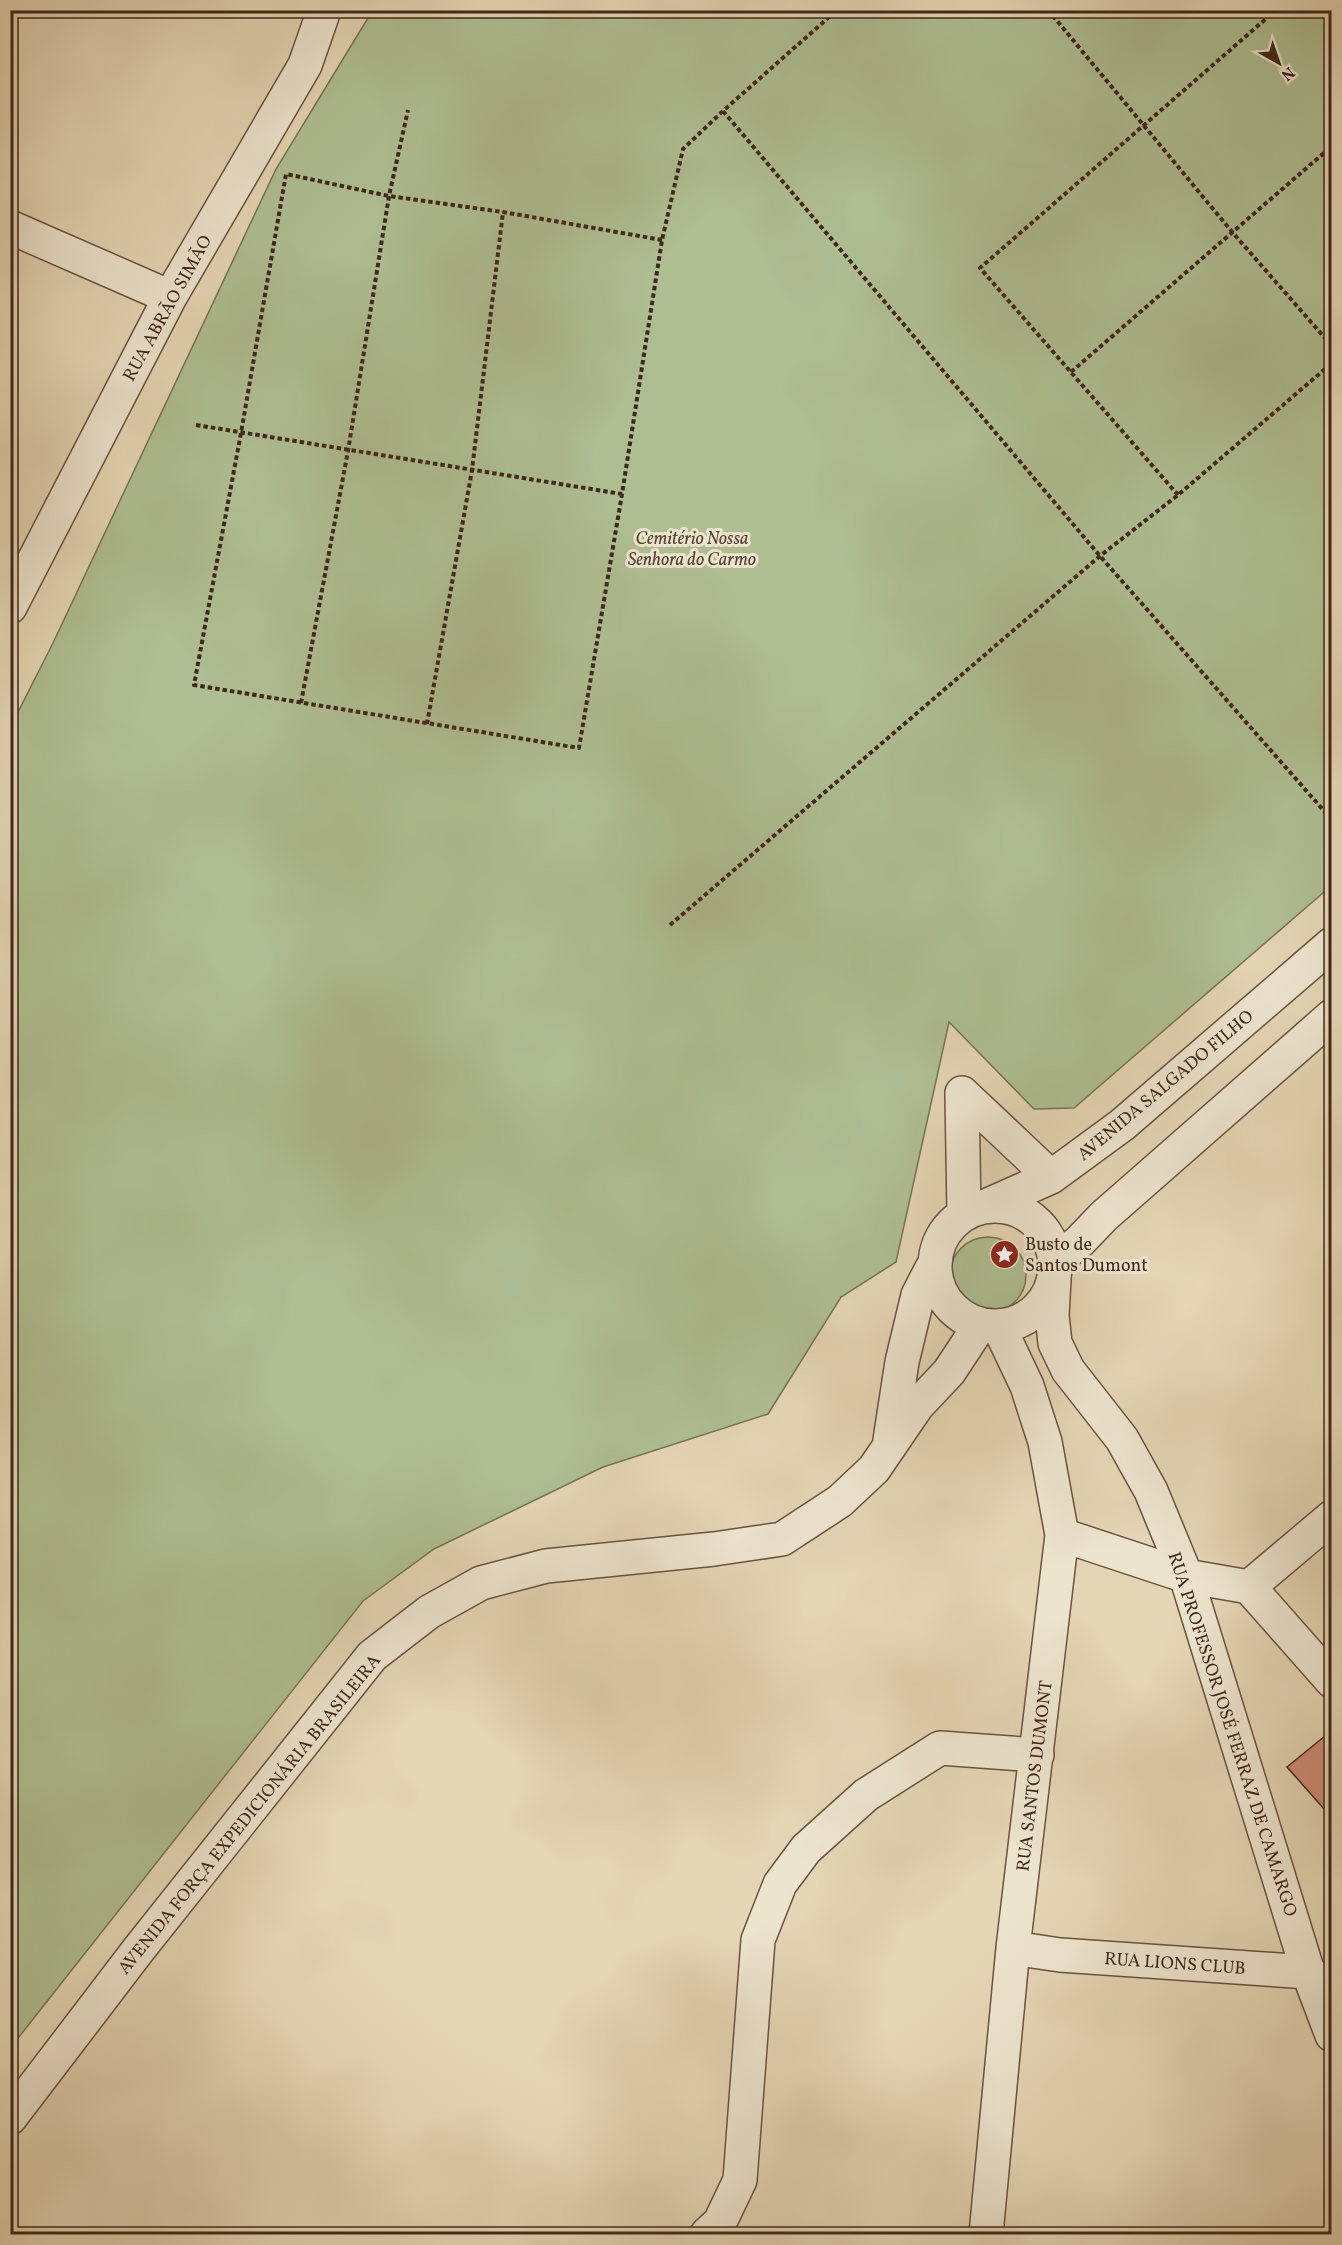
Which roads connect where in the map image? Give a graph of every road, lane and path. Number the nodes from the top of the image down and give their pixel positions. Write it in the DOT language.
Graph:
graph roads {
  1 [pos="321,10"];
  2 [pos="837,10"];
  3 [pos="1048,10"];
  4 [pos="1276,10"];
  5 [pos="408,110"];
  6 [pos="723,111"];
  7 [pos="1145,126"];
  8 [pos="1332,146"];
  9 [pos="389,196"];
  10 [pos="503,212"];
  11 [pos="10,226"];
  12 [pos="1233,233"];
  13 [pos="662,240"];
  14 [pos="170,297"];
  15 [pos="1332,346"];
  16 [pos="1332,363"];
  17 [pos="1071,372"];
  18 [pos="196,425"];
  19 [pos="241,433"];
  20 [pos="348,451"];
  21 [pos="472,470"];
  22 [pos="622,494"];
  23 [pos="1178,495"];
  24 [pos="1100,556"];
  25 [pos="10,607"];
  26 [pos="301,703"];
  27 [pos="427,724"];
  28 [pos="1332,820"];
  29 [pos="670,925"];
  30 [pos="1332,944"];
  31 [pos="1332,1016"];
  32 [pos="1051,1177"];
  33 [pos="975,1210"];
  34 [pos="932,1268"];
  35 [pos="1055,1271"];
  36 [pos="989,1326"];
  37 [pos="890,1445"];
  38 [pos="1332,1517"];
  39 [pos="1062,1535"];
  40 [pos="1186,1576"];
  41 [pos="1249,1587"];
  42 [pos="1332,1681"];
  43 [pos="1037,1755"];
  44 [pos="1013,1948"];
  45 [pos="1320,1980"];
  46 [pos="1332,2035"];
  47 [pos="10,2118"];
  48 [pos="707,2235"];
  49 [pos="986,2235"];
  1 -- 14 [label="street, RUA ABRÃO SIMÃO"];
  2 -- 6 [label="path"];
  3 -- 7 [label="path"];
  4 -- 7 [label="path"];
  5 -- 9 [label="path"];
  6 -- 13 [label="path"];
  6 -- 24 [label="path"];
  7 -- 12 [label="path"];
  7 -- 17 [label="path"];
  8 -- 12 [label="path"];
  9 -- 10 [label="path"];
  9 -- 19 [label="path"];
  9 -- 20 [label="path"];
  10 -- 13 [label="path"];
  10 -- 21 [label="path"];
  11 -- 14 [label="street"];
  12 -- 15 [label="path"];
  12 -- 17 [label="path"];
  13 -- 22 [label="path"];
  14 -- 25 [label="street, RUA ABRÃO SIMÃO"];
  16 -- 23 [label="path"];
  17 -- 23 [label="path"];
  18 -- 19 [label="path"];
  19 -- 20 [label="path"];
  19 -- 26 [label="path"];
  20 -- 21 [label="path"];
  20 -- 26 [label="path"];
  21 -- 22 [label="path"];
  21 -- 27 [label="path"];
  22 -- 27 [label="path"];
  23 -- 24 [label="path"];
  24 -- 28 [label="path"];
  24 -- 29 [label="path"];
  26 -- 27 [label="path"];
  30 -- 32 [label="street, AVENIDA SALGADO FILHO"];
  31 -- 35 [label="street"];
  32 -- 33 [label="street, AVENIDA SALGADO FILHO"];
  32 -- 33 [label="street"];
  33 -- 34 [label="street"];
  33 -- 35 [label="street"];
  34 -- 36 [label="street"];
  34 -- 37 [label="street, AVENIDA FORÇA EXPEDICIONÁRIA BRASILEIRA"];
  35 -- 36 [label="street"];
  35 -- 40 [label="street, RUA PROFESSOR JOSÉ FERRAZ DE CAMARGO"];
  36 -- 37 [label="street, AVENIDA FORÇA EXPEDICIONÁRIA BRASILEIRA"];
  36 -- 39 [label="street, RUA SANTOS DUMONT"];
  37 -- 47 [label="street, AVENIDA FORÇA EXPEDICIONÁRIA BRASILEIRA"];
  38 -- 41 [label="street"];
  39 -- 40 [label="street"];
  39 -- 43 [label="street, RUA SANTOS DUMONT"];
  40 -- 41 [label="street"];
  40 -- 45 [label="street, RUA PROFESSOR JOSÉ FERRAZ DE CAMARGO"];
  41 -- 42 [label="street"];
  43 -- 44 [label="street, RUA SANTOS DUMONT"];
  43 -- 48 [label="street"];
  44 -- 45 [label="street, RUA LIONS CLUB"];
  44 -- 49 [label="street, RUA SANTOS DUMONT"];
  45 -- 46 [label="street, RUA PROFESSOR JOSÉ FERRAZ DE CAMARGO"];
}
